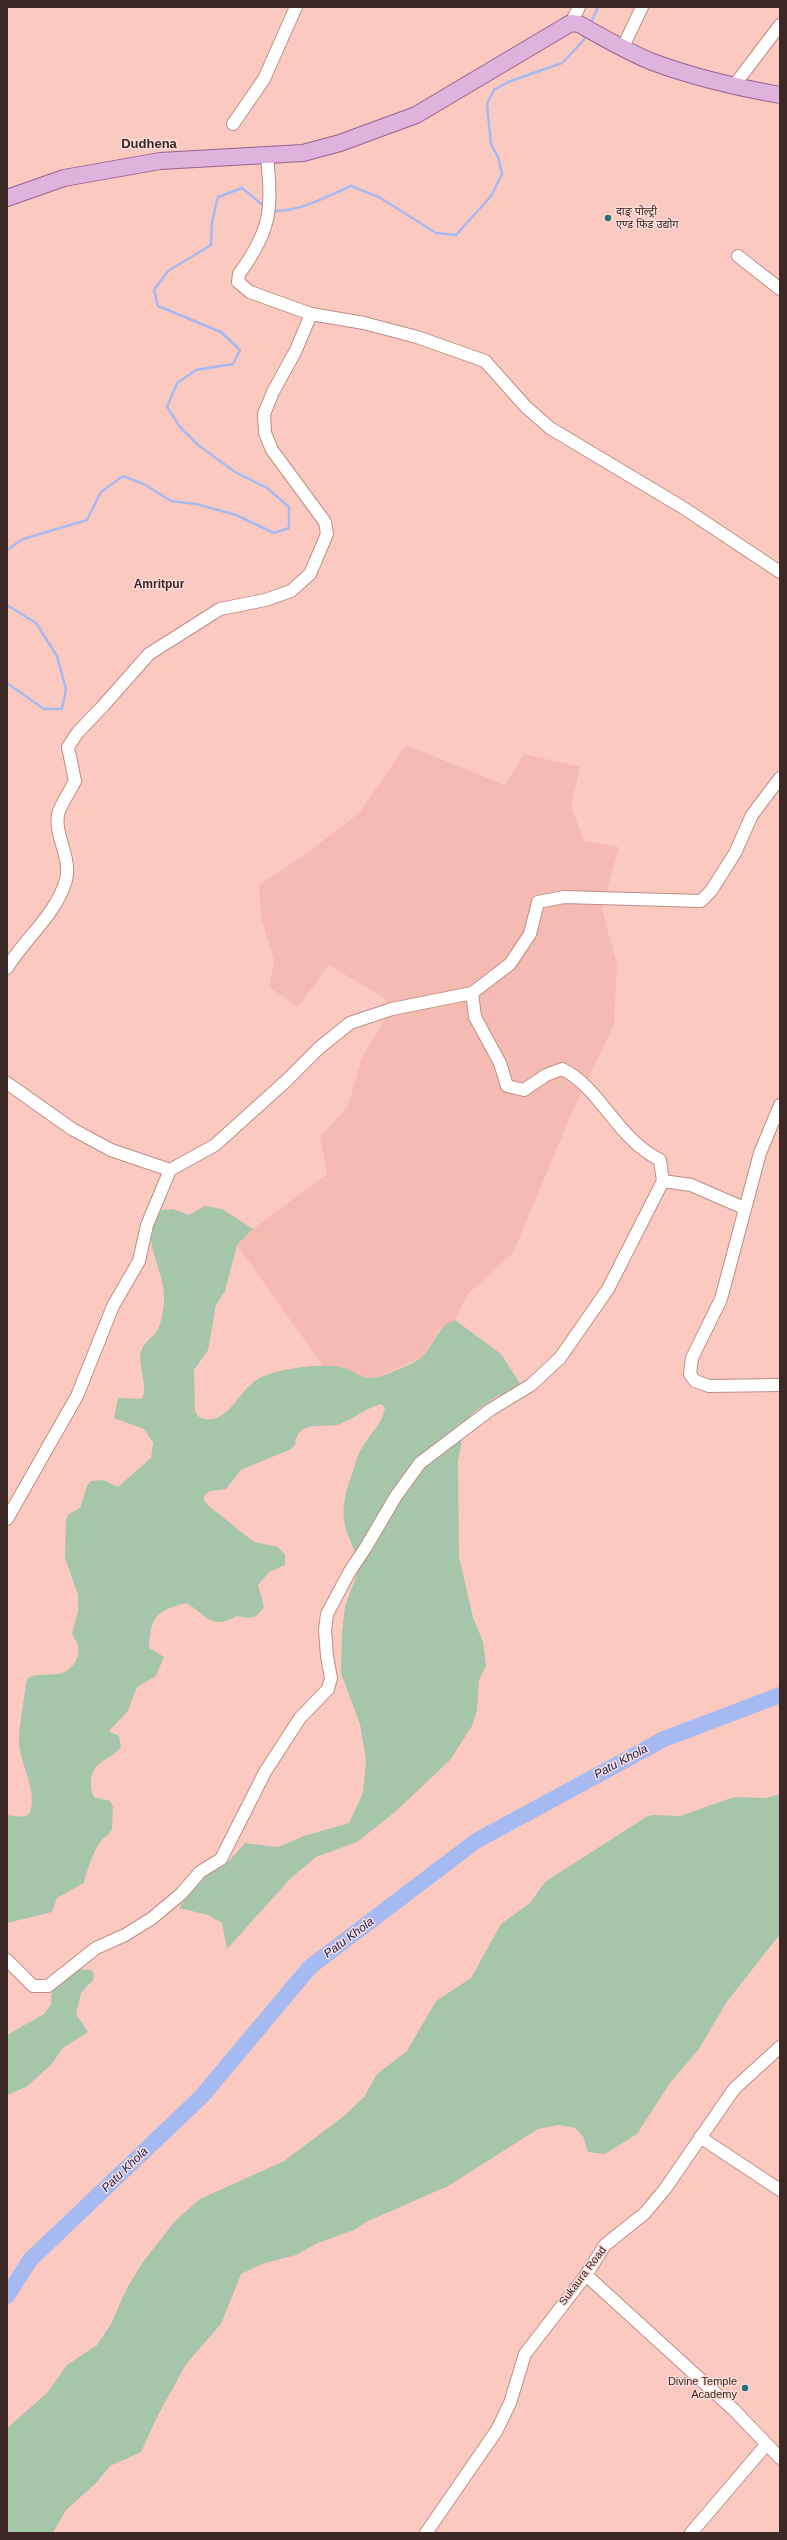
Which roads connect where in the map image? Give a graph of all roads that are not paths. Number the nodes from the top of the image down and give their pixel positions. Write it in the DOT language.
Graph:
graph roads {
  1 [pos="296,7"];
  2 [pos="579,7"];
  3 [pos="642,7"];
  4 [pos="575,24"];
  5 [pos="780,25"];
  6 [pos="619,45"];
  7 [pos="733,87"];
  8 [pos="780,95"];
  9 [pos="233,124"];
  10 [pos="267,156"];
  11 [pos="7,198"];
  12 [pos="738,256"];
  13 [pos="780,289"];
  14 [pos="311,314"];
  15 [pos="780,572"];
  16 [pos="780,778"];
  17 [pos="7,968"];
  18 [pos="472,993"];
  19 [pos="7,1083"];
  20 [pos="780,1104"];
  21 [pos="170,1170"];
  22 [pos="662,1181"];
  23 [pos="744,1208"];
  24 [pos="780,1385"];
  25 [pos="7,1519"];
  26 [pos="7,1960"];
  27 [pos="780,2047"];
  28 [pos="700,2137"];
  29 [pos="780,2190"];
  30 [pos="586,2275"];
  31 [pos="766,2445"];
  32 [pos="780,2458"];
  33 [pos="426,2533"];
  34 [pos="690,2533"];
  1 -- 9 [label="street"];
  2 -- 4 [label="street"];
  3 -- 6 [label="street"];
  4 -- 6 [label="main road"];
  4 -- 10 [label="main road"];
  5 -- 7 [label="street"];
  6 -- 7 [label="main road"];
  7 -- 8 [label="main road"];
  10 -- 11 [label="main road"];
  10 -- 14 [label="street"];
  12 -- 13 [label="street"];
  14 -- 15 [label="street"];
  14 -- 17 [label="street"];
  16 -- 18 [label="street"];
  18 -- 21 [label="street"];
  18 -- 22 [label="street"];
  19 -- 21 [label="street"];
  20 -- 23 [label="street"];
  21 -- 25 [label="street"];
  22 -- 23 [label="street"];
  22 -- 26 [label="street"];
  23 -- 24 [label="street"];
  27 -- 28 [label="street, Sukaura Road"];
  28 -- 29 [label="street"];
  28 -- 30 [label="street, Sukaura Road"];
  30 -- 31 [label="street"];
  30 -- 33 [label="street, Sukaura Road"];
  31 -- 32 [label="street"];
  31 -- 34 [label="street"];
}
